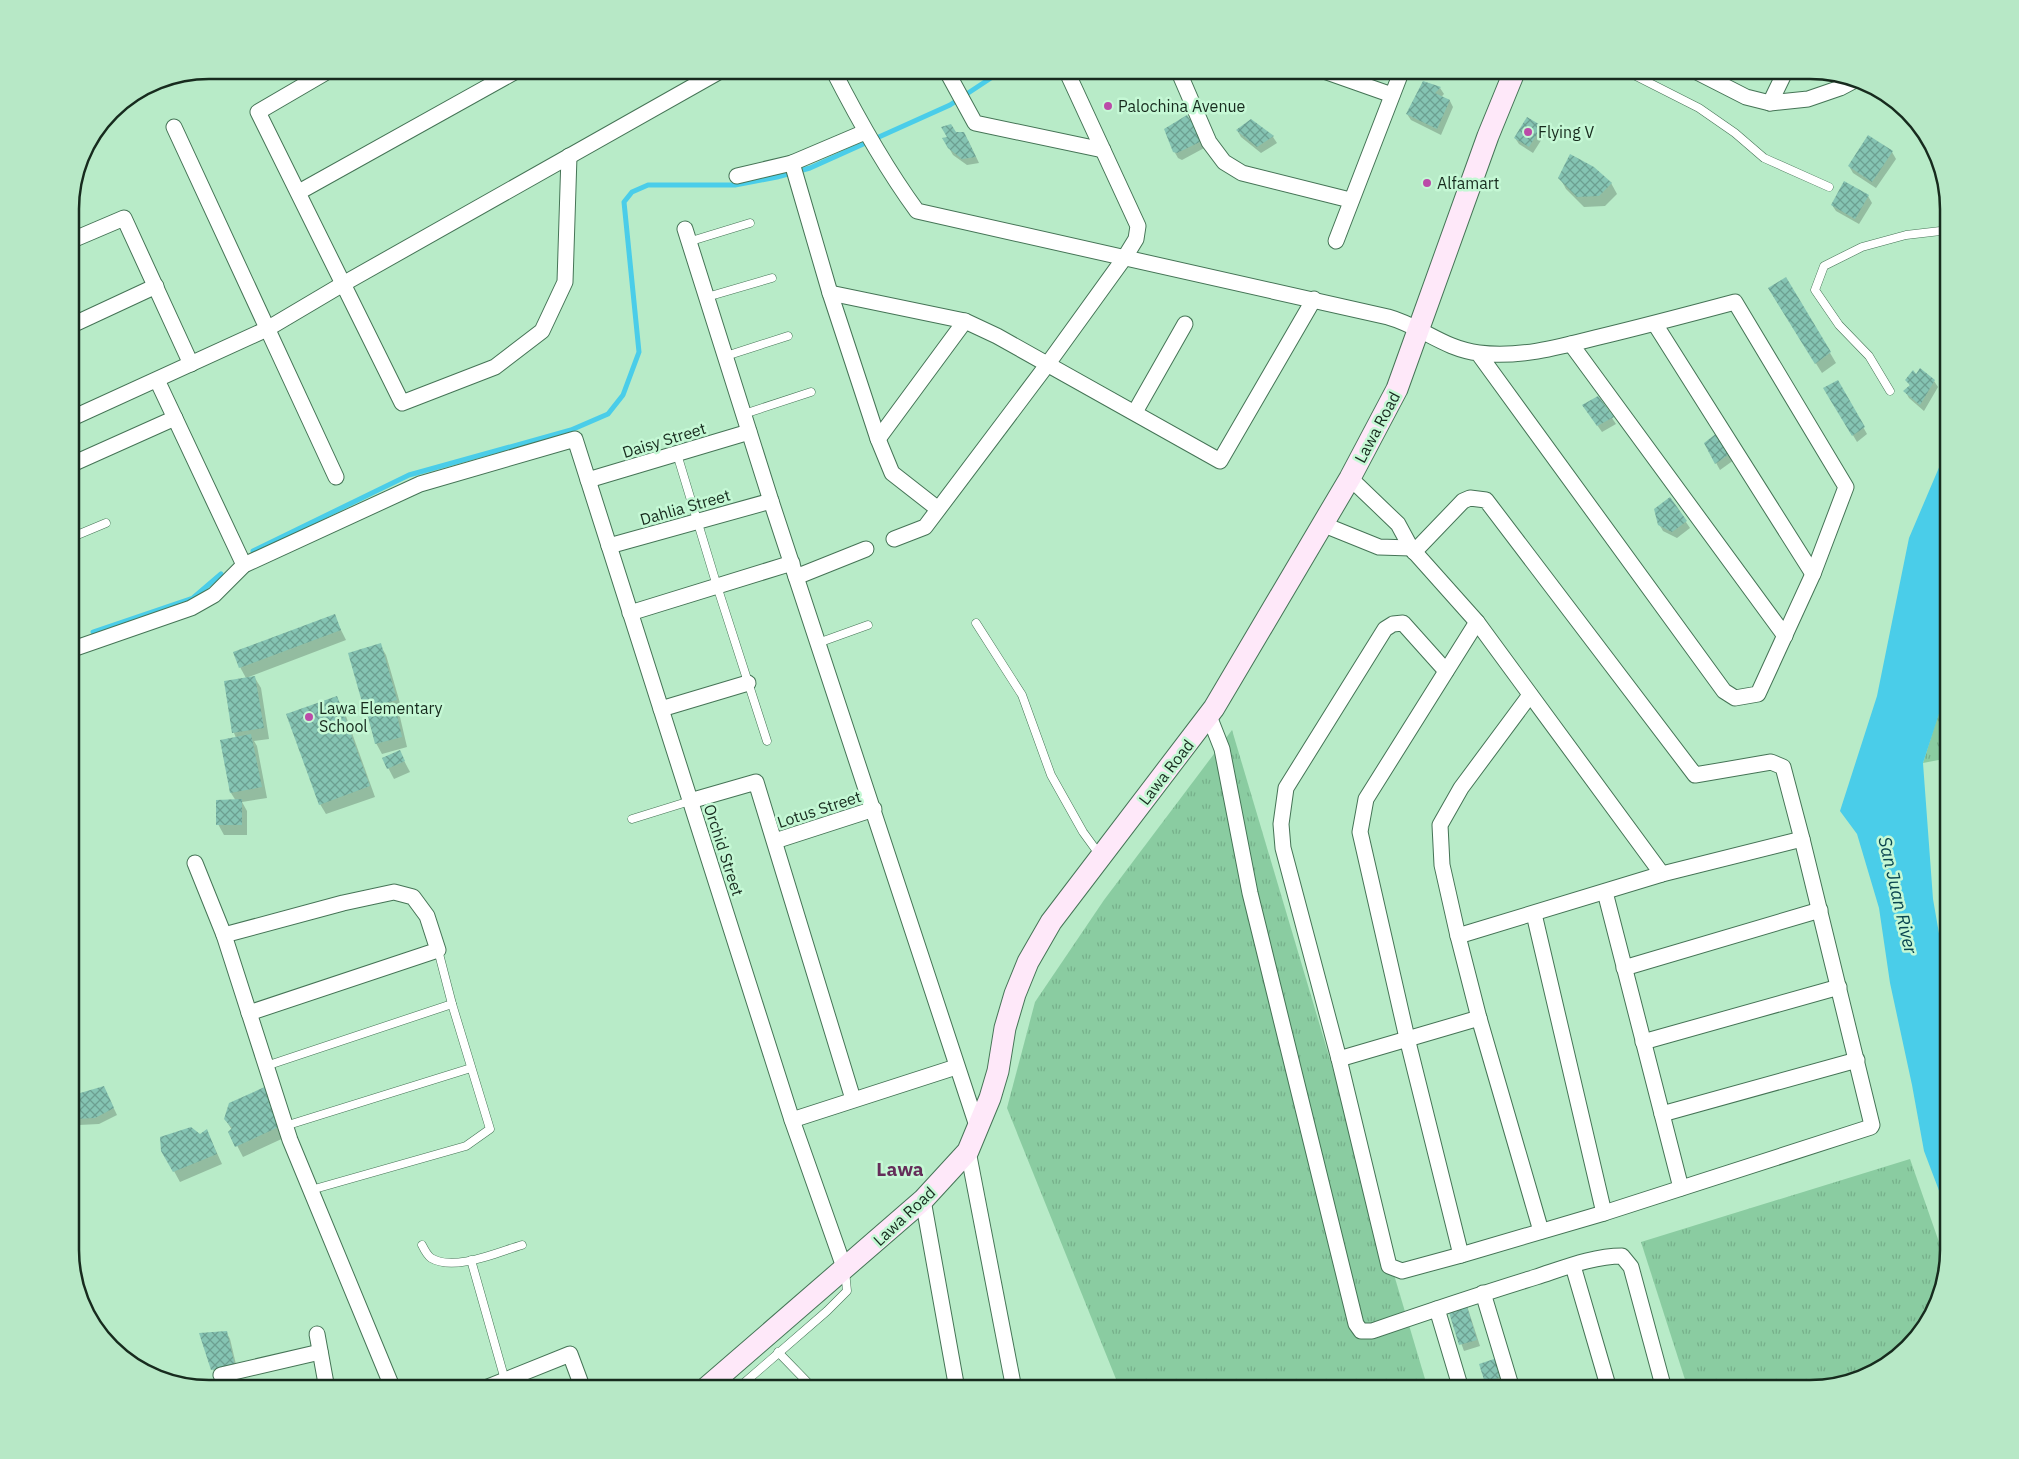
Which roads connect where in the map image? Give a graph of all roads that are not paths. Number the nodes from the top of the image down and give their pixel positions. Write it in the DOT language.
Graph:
graph roads {
  1 [pos="315,79"];
  2 [pos="502,79"];
  3 [pos="706,79"];
  4 [pos="838,79"];
  5 [pos="951,79"];
  6 [pos="1070,79"];
  7 [pos="1182,79"];
  8 [pos="1347,79"];
  9 [pos="1398,79"];
  10 [pos="1511,79"];
  11 [pos="1642,79"];
  12 [pos="1711,79"];
  13 [pos="1782,79"];
  14 [pos="1845,84"];
  15 [pos="1392,95"];
  16 [pos="1770,103"];
  17 [pos="174,127"];
  18 [pos="865,132"];
  19 [pos="1103,150"];
  20 [pos="569,156"];
  21 [pos="792,163"];
  22 [pos="737,176"];
  23 [pos="1829,187"];
  24 [pos="299,192"];
  25 [pos="1350,200"];
  26 [pos="750,223"];
  27 [pos="1940,231"];
  28 [pos="686,236"];
  29 [pos="79,237"];
  30 [pos="1336,241"];
  31 [pos="1125,257"];
  32 [pos="772,278"];
  33 [pos="344,284"];
  34 [pos="156,286"];
  35 [pos="830,293"];
  36 [pos="707,297"];
  37 [pos="1314,299"];
  38 [pos="964,321"];
  39 [pos="79,322"];
  40 [pos="1185,324"];
  41 [pos="1655,324"];
  42 [pos="267,329"];
  43 [pos="1419,329"];
  44 [pos="788,336"];
  45 [pos="1571,344"];
  46 [pos="1478,353"];
  47 [pos="726,356"];
  48 [pos="191,364"];
  49 [pos="1047,365"];
  50 [pos="157,380"];
  51 [pos="1890,391"];
  52 [pos="811,392"];
  53 [pos="1134,412"];
  54 [pos="744,414"];
  55 [pos="79,415"];
  56 [pos="175,418"];
  57 [pos="749,432"];
  58 [pos="878,439"];
  59 [pos="677,454"];
  60 [pos="79,461"];
  61 [pos="336,477"];
  62 [pos="1350,478"];
  63 [pos="588,480"];
  64 [pos="771,501"];
  65 [pos="938,509"];
  66 [pos="698,521"];
  67 [pos="106,523"];
  68 [pos="1322,524"];
  69 [pos="79,534"];
  70 [pos="894,539"];
  71 [pos="609,546"];
  72 [pos="866,549"];
  73 [pos="1413,550"];
  74 [pos="244,565"];
  75 [pos="794,570"];
  76 [pos="1813,574"];
  77 [pos="717,586"];
  78 [pos="630,613"];
  79 [pos="1477,622"];
  80 [pos="976,623"];
  81 [pos="868,625"];
  82 [pos="1785,636"];
  83 [pos="818,643"];
  84 [pos="79,647"];
  85 [pos="1446,671"];
  86 [pos="748,683"];
  87 [pos="1530,694"];
  88 [pos="661,709"];
  89 [pos="1209,716"];
  90 [pos="767,741"];
  91 [pos="690,801"];
  92 [pos="874,810"];
  93 [pos="632,819"];
  94 [pos="1802,839"];
  95 [pos="775,841"];
  96 [pos="1100,857"];
  97 [pos="195,862"];
  98 [pos="1662,874"];
  99 [pos="1605,892"];
  100 [pos="1820,910"];
  101 [pos="1534,914"];
  102 [pos="224,935"];
  103 [pos="1458,936"];
  104 [pos="438,950"];
  105 [pos="1624,968"];
  106 [pos="1839,988"];
  107 [pos="452,1004"];
  108 [pos="249,1013"];
  109 [pos="1479,1018"];
  110 [pos="1407,1038"];
  111 [pos="1643,1042"];
  112 [pos="1339,1059"];
  113 [pos="1857,1060"];
  114 [pos="266,1066"];
  115 [pos="956,1067"];
  116 [pos="471,1068"];
  117 [pos="853,1099"];
  118 [pos="1662,1114"];
  119 [pos="792,1120"];
  120 [pos="285,1126"];
  121 [pos="978,1129"];
  122 [pos="968,1151"];
  123 [pos="1681,1188"];
  124 [pos="310,1190"];
  125 [pos="923,1200"];
  126 [pos="1604,1212"];
  127 [pos="1541,1231"];
  128 [pos="422,1245"];
  129 [pos="522,1245"];
  130 [pos="1461,1255"];
  131 [pos="470,1260"];
  132 [pos="1573,1266"];
  133 [pos="845,1270"];
  134 [pos="1482,1293"];
  135 [pos="1437,1309"];
  136 [pos="317,1334"];
  137 [pos="320,1352"];
  138 [pos="778,1352"];
  139 [pos="221,1375"];
  140 [pos="325,1380"];
  141 [pos="389,1380"];
  142 [pos="505,1380"];
  143 [pos="580,1380"];
  144 [pos="716,1380"];
  145 [pos="747,1380"];
  146 [pos="805,1380"];
  147 [pos="955,1380"];
  148 [pos="1012,1380"];
  149 [pos="1458,1380"];
  150 [pos="1509,1380"];
  151 [pos="1606,1380"];
  152 [pos="1662,1380"];
  1 -- 24 [label="street"];
  2 -- 24 [label="street"];
  3 -- 20 [label="street"];
  4 -- 18 [label="street"];
  5 -- 19 [label="street"];
  6 -- 19 [label="street"];
  7 -- 25 [label="street"];
  8 -- 15 [label="street"];
  9 -- 15 [label="street"];
  10 -- 43 [label="main road, Lawa Road"];
  11 -- 23 [label="lane"];
  12 -- 16 [label="street"];
  13 -- 16 [label="street"];
  14 -- 16 [label="street"];
  15 -- 25 [label="street"];
  17 -- 42 [label="street"];
  18 -- 21 [label="street"];
  18 -- 31 [label="street"];
  19 -- 31 [label="street"];
  20 -- 33 [label="street"];
  20 -- 33 [label="street"];
  21 -- 22 [label="street"];
  21 -- 35 [label="street"];
  24 -- 33 [label="street"];
  25 -- 30 [label="street"];
  26 -- 28 [label="lane"];
  27 -- 51 [label="lane"];
  28 -- 36 [label="street"];
  29 -- 34 [label="street"];
  31 -- 37 [label="street"];
  31 -- 49 [label="street"];
  32 -- 36 [label="lane"];
  33 -- 42 [label="street"];
  34 -- 39 [label="street"];
  34 -- 48 [label="street"];
  35 -- 38 [label="street"];
  35 -- 58 [label="street"];
  36 -- 47 [label="street"];
  37 -- 43 [label="street"];
  37 -- 53 [label="street"];
  38 -- 49 [label="street"];
  38 -- 58 [label="street"];
  40 -- 53 [label="street"];
  41 -- 45 [label="street"];
  41 -- 76 [label="street"];
  41 -- 76 [label="street"];
  42 -- 48 [label="street"];
  42 -- 61 [label="street"];
  43 -- 46 [label="street"];
  43 -- 62 [label="main road, Lawa Road"];
  44 -- 47 [label="lane"];
  45 -- 46 [label="street"];
  45 -- 82 [label="street"];
  46 -- 82 [label="street"];
  47 -- 54 [label="street"];
  48 -- 50 [label="street"];
  49 -- 53 [label="street"];
  49 -- 65 [label="street"];
  50 -- 55 [label="street"];
  50 -- 56 [label="street"];
  52 -- 54 [label="lane"];
  54 -- 57 [label="street"];
  56 -- 60 [label="street"];
  56 -- 74 [label="street"];
  57 -- 59 [label="street, Daisy Street"];
  57 -- 64 [label="street"];
  58 -- 65 [label="street"];
  59 -- 63 [label="street, Daisy Street"];
  59 -- 66 [label="lane"];
  62 -- 68 [label="main road, Lawa Road"];
  62 -- 73 [label="street"];
  63 -- 71 [label="street, Orchid Street"];
  63 -- 74 [label="street, Orchid Street"];
  64 -- 66 [label="street, Dahlia Street"];
  64 -- 75 [label="street"];
  65 -- 70 [label="street"];
  66 -- 71 [label="street, Dahlia Street"];
  66 -- 77 [label="lane"];
  67 -- 69 [label="lane"];
  68 -- 73 [label="street"];
  68 -- 89 [label="main road, Lawa Road"];
  71 -- 78 [label="street, Orchid Street"];
  72 -- 75 [label="street"];
  73 -- 79 [label="street"];
  73 -- 94 [label="street"];
  74 -- 84 [label="street"];
  75 -- 77 [label="street"];
  75 -- 83 [label="street"];
  76 -- 82 [label="street"];
  77 -- 78 [label="street"];
  77 -- 86 [label="lane"];
  78 -- 88 [label="street, Orchid Street"];
  79 -- 85 [label="street"];
  79 -- 87 [label="street"];
  80 -- 96 [label="lane"];
  81 -- 83 [label="lane"];
  83 -- 92 [label="street"];
  85 -- 110 [label="street"];
  85 -- 112 [label="street"];
  86 -- 88 [label="street"];
  86 -- 90 [label="lane"];
  87 -- 98 [label="street"];
  87 -- 103 [label="street"];
  88 -- 91 [label="street, Orchid Street"];
  89 -- 96 [label="main road, Lawa Road"];
  89 -- 135 [label="street"];
  91 -- 93 [label="lane"];
  91 -- 95 [label="street"];
  91 -- 119 [label="street, Orchid Street"];
  92 -- 95 [label="street, Lotus Street"];
  92 -- 115 [label="street"];
  94 -- 98 [label="street"];
  94 -- 100 [label="street"];
  95 -- 117 [label="street"];
  96 -- 121 [label="main road, Lawa Road"];
  97 -- 102 [label="street"];
  98 -- 99 [label="street"];
  99 -- 101 [label="street"];
  99 -- 105 [label="street"];
  100 -- 105 [label="street"];
  100 -- 106 [label="street"];
  101 -- 103 [label="street"];
  101 -- 126 [label="street"];
  102 -- 104 [label="street"];
  102 -- 108 [label="street"];
  103 -- 109 [label="street"];
  104 -- 107 [label="lane"];
  104 -- 108 [label="street"];
  105 -- 111 [label="street"];
  106 -- 111 [label="street"];
  106 -- 113 [label="street"];
  107 -- 114 [label="lane"];
  107 -- 116 [label="lane"];
  108 -- 114 [label="street"];
  109 -- 110 [label="street"];
  109 -- 127 [label="street"];
  110 -- 112 [label="street"];
  110 -- 130 [label="street"];
  111 -- 118 [label="street"];
  112 -- 130 [label="street"];
  113 -- 118 [label="street"];
  113 -- 123 [label="street"];
  114 -- 120 [label="street"];
  115 -- 117 [label="street"];
  115 -- 121 [label="street"];
  116 -- 120 [label="lane"];
  116 -- 124 [label="lane"];
  117 -- 119 [label="street"];
  118 -- 123 [label="street"];
  119 -- 133 [label="street, Orchid Street"];
  120 -- 124 [label="street"];
  121 -- 122 [label="main road, Lawa Road"];
  122 -- 125 [label="main road, Lawa Road"];
  122 -- 148 [label="street"];
  123 -- 126 [label="street"];
  124 -- 141 [label="street"];
  125 -- 133 [label="main road, Lawa Road"];
  125 -- 147 [label="street"];
  126 -- 127 [label="street"];
  127 -- 130 [label="street"];
  128 -- 131 [label="lane"];
  129 -- 131 [label="lane"];
  131 -- 142 [label="lane"];
  132 -- 134 [label="street"];
  132 -- 151 [label="street"];
  132 -- 152 [label="street"];
  133 -- 138 [label="lane"];
  133 -- 144 [label="main road, Lawa Road"];
  134 -- 135 [label="street"];
  134 -- 150 [label="street"];
  135 -- 149 [label="street"];
  136 -- 137 [label="street"];
  137 -- 139 [label="street"];
  137 -- 140 [label="street"];
  138 -- 145 [label="lane"];
  138 -- 146 [label="lane"];
  142 -- 143 [label="street"];
}
